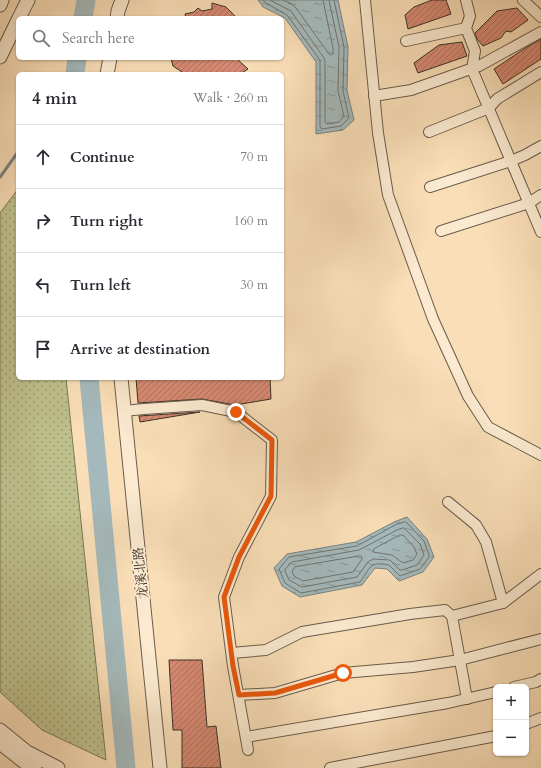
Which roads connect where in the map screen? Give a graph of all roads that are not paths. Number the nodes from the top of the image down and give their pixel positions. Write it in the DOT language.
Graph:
graph roads {
  1 [pos="2,0"];
  2 [pos="28,0"];
  3 [pos="122,0"];
  4 [pos="365,0"];
  5 [pos="466,0"];
  6 [pos="523,0"];
  7 [pos="0,5"];
  8 [pos="20,16"];
  9 [pos="117,16"];
  10 [pos="541,17"];
  11 [pos="16,23"];
  12 [pos="466,28"];
  13 [pos="541,32"];
  14 [pos="406,42"];
  15 [pos="0,57"];
  16 [pos="110,60"];
  17 [pos="472,69"];
  18 [pos="107,72"];
  19 [pos="541,72"];
  20 [pos="374,96"];
  21 [pos="489,108"];
  22 [pos="429,132"];
  23 [pos="541,146"];
  24 [pos="511,161"];
  25 [pos="430,187"];
  26 [pos="541,195"];
  27 [pos="529,203"];
  28 [pos="441,232"];
  29 [pos="541,232"];
  30 [pos="121,380"];
  31 [pos="124,411"];
  32 [pos="541,455"];
  33 [pos="448,502"];
  34 [pos="541,574"];
  35 [pos="503,603"];
  36 [pos="452,616"];
  37 [pos="541,639"];
  38 [pos="232,653"];
  39 [pos="460,660"];
  40 [pos="541,679"];
  41 [pos="527,684"];
  42 [pos="493,693"];
  43 [pos="239,695"];
  44 [pos="468,698"];
  45 [pos="541,718"];
  46 [pos="529,723"];
  47 [pos="0,730"];
  48 [pos="493,737"];
  49 [pos="246,738"];
  50 [pos="0,743"];
  51 [pos="248,750"];
  52 [pos="29,767"];
  53 [pos="58,768"];
  54 [pos="160,768"];
  55 [pos="330,768"];
  1 -- 7 [label="street"];
  2 -- 8 [label="street"];
  3 -- 9 [label="street"];
  4 -- 20 [label="street"];
  5 -- 12 [label="street"];
  6 -- 10 [label="street"];
  11 -- 15 [label="street"];
  12 -- 14 [label="street"];
  12 -- 17 [label="street"];
  13 -- 17 [label="street"];
  16 -- 18 [label="street"];
  17 -- 20 [label="street"];
  17 -- 21 [label="street"];
  19 -- 21 [label="street"];
  20 -- 32 [label="street"];
  21 -- 22 [label="street"];
  21 -- 24 [label="street"];
  23 -- 24 [label="street"];
  24 -- 25 [label="street"];
  24 -- 27 [label="street"];
  26 -- 27 [label="street"];
  27 -- 28 [label="street"];
  27 -- 29 [label="street"];
  30 -- 31 [label="street, 龙溪北路"];
  31 -- 38 [label="street"];
  31 -- 54 [label="street, 龙溪北路"];
  33 -- 35 [label="street"];
  34 -- 35 [label="street"];
  35 -- 36 [label="street"];
  36 -- 38 [label="street"];
  36 -- 39 [label="street"];
  37 -- 39 [label="street"];
  38 -- 43 [label="street"];
  39 -- 43 [label="street"];
  39 -- 44 [label="street"];
  40 -- 41 [label="street"];
  42 -- 44 [label="street"];
  43 -- 49 [label="street"];
  44 -- 49 [label="street"];
  45 -- 46 [label="street"];
  47 -- 53 [label="street"];
  48 -- 55 [label="street"];
  49 -- 51 [label="street"];
  50 -- 52 [label="street"];
}
